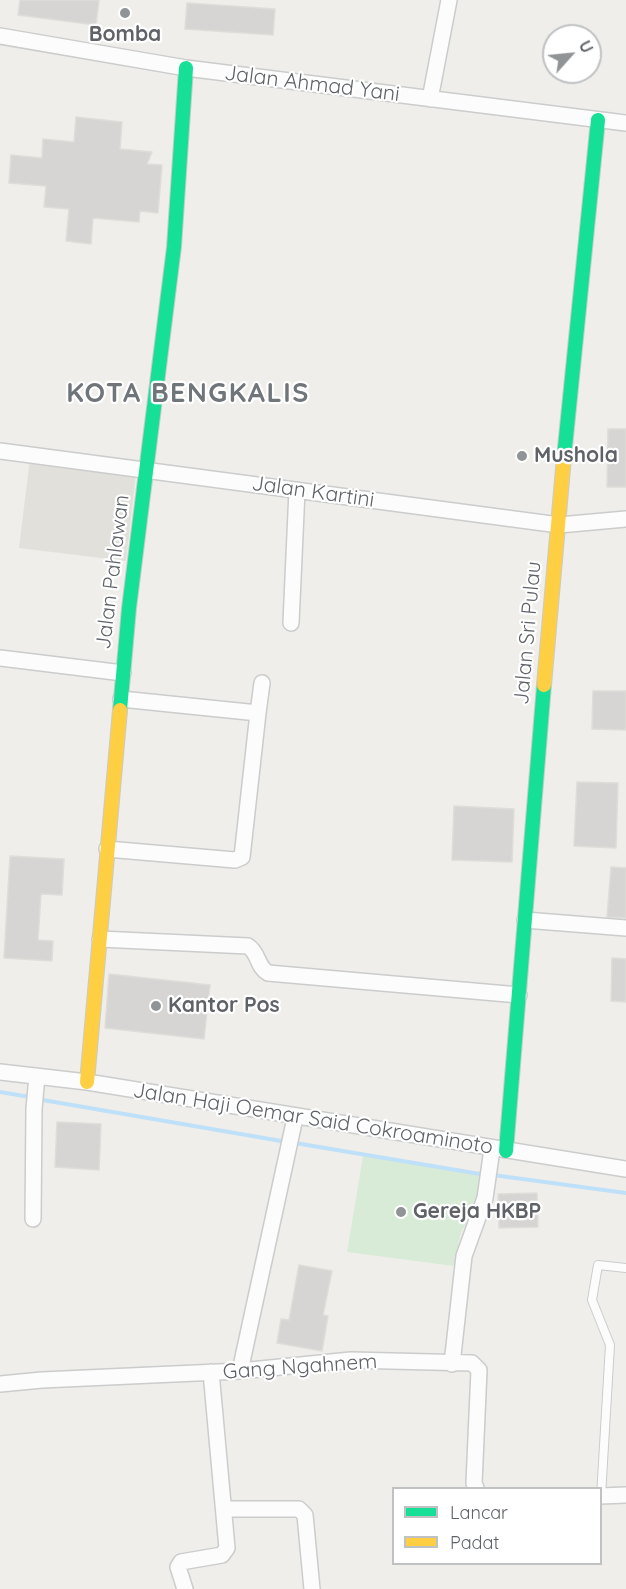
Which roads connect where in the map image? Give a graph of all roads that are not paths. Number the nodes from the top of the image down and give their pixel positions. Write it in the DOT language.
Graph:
graph roads {
  1 [pos="449,0"];
  2 [pos="0,36"];
  3 [pos="186,68"];
  4 [pos="430,99"];
  5 [pos="598,120"];
  6 [pos="626,123"];
  7 [pos="0,451"];
  8 [pos="148,469"];
  9 [pos="297,490"];
  10 [pos="626,519"];
  11 [pos="559,525"];
  12 [pos="291,623"];
  13 [pos="0,658"];
  14 [pos="123,674"];
  15 [pos="262,683"];
  16 [pos="120,699"];
  17 [pos="258,713"];
  18 [pos="107,849"];
  19 [pos="525,920"];
  20 [pos="626,928"];
  21 [pos="100,939"];
  22 [pos="519,995"];
  23 [pos="0,1072"];
  24 [pos="36,1081"];
  25 [pos="87,1082"];
  26 [pos="294,1123"];
  27 [pos="496,1153"];
  28 [pos="626,1168"];
  29 [pos="33,1219"];
  30 [pos="626,1268"];
  31 [pos="452,1364"];
  32 [pos="240,1371"];
  33 [pos="211,1372"];
  34 [pos="0,1384"];
  35 [pos="476,1487"];
  36 [pos="602,1487"];
  37 [pos="626,1495"];
  38 [pos="602,1496"];
  39 [pos="224,1509"];
  40 [pos="185,1589"];
  41 [pos="312,1589"];
  1 -- 4 [label="street"];
  2 -- 3 [label="street, Jalan Ahmad Yani"];
  3 -- 4 [label="street, Jalan Ahmad Yani"];
  3 -- 8 [label="street, Jalan Pahlawan"];
  4 -- 5 [label="street, Jalan Ahmad Yani"];
  5 -- 6 [label="street, Jalan Ahmad Yani"];
  5 -- 11 [label="street, Jalan Sri Pulau"];
  7 -- 8 [label="street, Jalan Kartini"];
  8 -- 9 [label="street, Jalan Kartini"];
  8 -- 14 [label="street, Jalan Pahlawan"];
  9 -- 11 [label="street, Jalan Kartini"];
  9 -- 12 [label="street"];
  10 -- 11 [label="street, Jalan Kartini"];
  11 -- 19 [label="street, Jalan Sri Pulau"];
  13 -- 14 [label="street"];
  14 -- 16 [label="street, Jalan Pahlawan"];
  15 -- 17 [label="street"];
  16 -- 17 [label="street"];
  16 -- 18 [label="street, Jalan Pahlawan"];
  17 -- 18 [label="street"];
  18 -- 21 [label="street, Jalan Pahlawan"];
  19 -- 20 [label="street"];
  19 -- 22 [label="street, Jalan Sri Pulau"];
  21 -- 22 [label="street"];
  21 -- 25 [label="street, Jalan Pahlawan"];
  22 -- 27 [label="street, Jalan Sri Pulau"];
  23 -- 24 [label="street, Jalan Haji Oemar Said Cokroaminoto"];
  24 -- 25 [label="street, Jalan Haji Oemar Said Cokroaminoto"];
  24 -- 29 [label="street"];
  25 -- 26 [label="street, Jalan Haji Oemar Said Cokroaminoto"];
  26 -- 27 [label="street, Jalan Haji Oemar Said Cokroaminoto"];
  26 -- 32 [label="street"];
  27 -- 28 [label="street, Jalan Haji Oemar Said Cokroaminoto"];
  27 -- 31 [label="street"];
  30 -- 36 [label="lane"];
  31 -- 32 [label="street, Gang Ngahnem"];
  31 -- 35 [label="street, Gang Ngahnem"];
  32 -- 33 [label="street, Gang Ngahnem"];
  33 -- 34 [label="street, Gang Ngahnem"];
  33 -- 39 [label="street"];
  37 -- 38 [label="street"];
  39 -- 40 [label="street"];
  39 -- 41 [label="street"];
}
